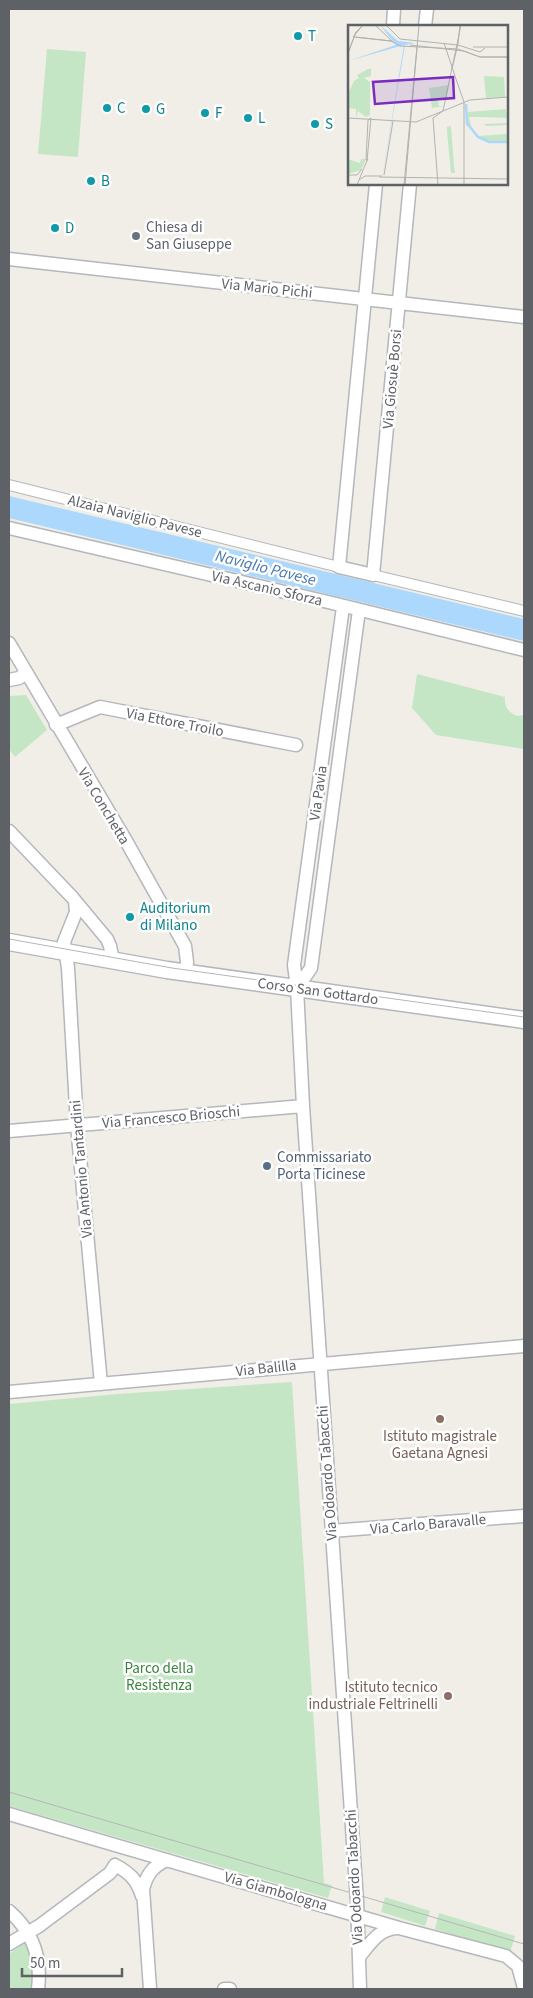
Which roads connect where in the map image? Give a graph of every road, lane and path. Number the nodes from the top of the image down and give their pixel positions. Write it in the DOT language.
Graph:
graph roads {
  1 [pos="394,9"];
  2 [pos="427,9"];
  3 [pos="393,25"];
  4 [pos="425,25"];
  5 [pos="376,185"];
  6 [pos="410,185"];
  7 [pos="9,259"];
  8 [pos="364,298"];
  9 [pos="399,302"];
  10 [pos="524,317"];
  11 [pos="9,485"];
  12 [pos="9,528"];
  13 [pos="339,567"];
  14 [pos="373,575"];
  15 [pos="343,606"];
  16 [pos="359,610"];
  17 [pos="524,611"];
  18 [pos="9,643"];
  19 [pos="524,650"];
  20 [pos="335,670"];
  21 [pos="351,672"];
  22 [pos="26,673"];
  23 [pos="9,680"];
  24 [pos="56,725"];
  25 [pos="296,745"];
  26 [pos="9,831"];
  27 [pos="75,901"];
  28 [pos="301,916"];
  29 [pos="318,919"];
  30 [pos="9,942"];
  31 [pos="66,953"];
  32 [pos="113,961"];
  33 [pos="186,973"];
  34 [pos="297,988"];
  35 [pos="524,1020"];
  36 [pos="303,1106"];
  37 [pos="77,1125"];
  38 [pos="9,1131"];
  39 [pos="524,1346"];
  40 [pos="320,1363"];
  41 [pos="101,1384"];
  42 [pos="9,1392"];
  43 [pos="524,1516"];
  44 [pos="331,1531"];
  45 [pos="9,1814"];
  46 [pos="104,1841"];
  47 [pos="167,1860"];
  48 [pos="115,1865"];
  49 [pos="143,1899"];
  50 [pos="9,1911"];
  51 [pos="358,1915"];
  52 [pos="399,1928"];
  53 [pos="28,1932"];
  54 [pos="9,1944"];
  55 [pos="359,1957"];
  56 [pos="524,1988"];
  57 [pos="38,1989"];
  58 [pos="150,1989"];
  59 [pos="224,1989"];
  60 [pos="230,1989"];
  61 [pos="360,1989"];
  1 -- 3 [label="street"];
  2 -- 4 [label="street"];
  5 -- 8 [label="street"];
  6 -- 9 [label="street, Via Giosuè Borsi"];
  7 -- 8 [label="street, Via Mario Pichi"];
  8 -- 9 [label="street, Via Mario Pichi"];
  8 -- 13 [label="street"];
  9 -- 10 [label="street, Via Mario Pichi"];
  9 -- 14 [label="street, Via Giosuè Borsi"];
  11 -- 13 [label="street, Alzaia Naviglio Pavese"];
  12 -- 15 [label="street, Via Ascanio Sforza"];
  13 -- 14 [label="street, Alzaia Naviglio Pavese"];
  14 -- 17 [label="street, Alzaia Naviglio Pavese"];
  15 -- 16 [label="street, Via Ascanio Sforza"];
  15 -- 20 [label="street, Via Pavia"];
  16 -- 19 [label="street, Via Ascanio Sforza"];
  16 -- 21 [label="street, Via Pavia"];
  18 -- 22 [label="street, Via Conchetta"];
  20 -- 21 [label="street"];
  20 -- 28 [label="street, Via Pavia"];
  21 -- 29 [label="street, Via Pavia"];
  22 -- 23 [label="street"];
  22 -- 24 [label="street, Via Conchetta"];
  24 -- 25 [label="street, Via Ettore Troilo"];
  24 -- 33 [label="street, Via Conchetta"];
  26 -- 27 [label="street"];
  27 -- 31 [label="street, Via Antonio Tantardini"];
  27 -- 32 [label="street"];
  28 -- 29 [label="street"];
  28 -- 34 [label="street, Via Pavia"];
  29 -- 34 [label="street, Via Pavia"];
  30 -- 31 [label="street, Corso San Gottardo"];
  31 -- 32 [label="street, Corso San Gottardo"];
  31 -- 37 [label="street, Via Antonio Tantardini"];
  32 -- 33 [label="street, Corso San Gottardo"];
  33 -- 34 [label="street, Corso San Gottardo"];
  34 -- 35 [label="street, Corso San Gottardo"];
  34 -- 36 [label="street, Via Odoardo Tabacchi"];
  36 -- 37 [label="street, Via Francesco Brioschi"];
  36 -- 40 [label="street, Via Odoardo Tabacchi"];
  37 -- 38 [label="street, Via Francesco Brioschi"];
  37 -- 41 [label="street, Via Antonio Tantardini"];
  39 -- 40 [label="street, Via Balilla"];
  40 -- 41 [label="street, Via Balilla"];
  40 -- 44 [label="street, Via Odoardo Tabacchi"];
  41 -- 42 [label="street, Via Balilla"];
  43 -- 44 [label="street, Via Carlo Baravalle"];
  44 -- 51 [label="street, Via Odoardo Tabacchi"];
  45 -- 46 [label="street, Via Giambologna"];
  46 -- 47 [label="street, Via Giambologna"];
  46 -- 48 [label="street"];
  47 -- 49 [label="street"];
  47 -- 51 [label="street, Via Giambologna"];
  48 -- 49 [label="street"];
  48 -- 53 [label="street"];
  49 -- 58 [label="street"];
  50 -- 53 [label="street"];
  51 -- 52 [label="street, Via Giambologna"];
  51 -- 55 [label="street, Via Odoardo Tabacchi"];
  52 -- 55 [label="street, Via Odoardo Tabacchi"];
  52 -- 56 [label="street, Via Giambologna"];
  53 -- 54 [label="street"];
  53 -- 57 [label="street"];
  55 -- 61 [label="street, Via Odoardo Tabacchi"];
  59 -- 60 [label="street"];
}
